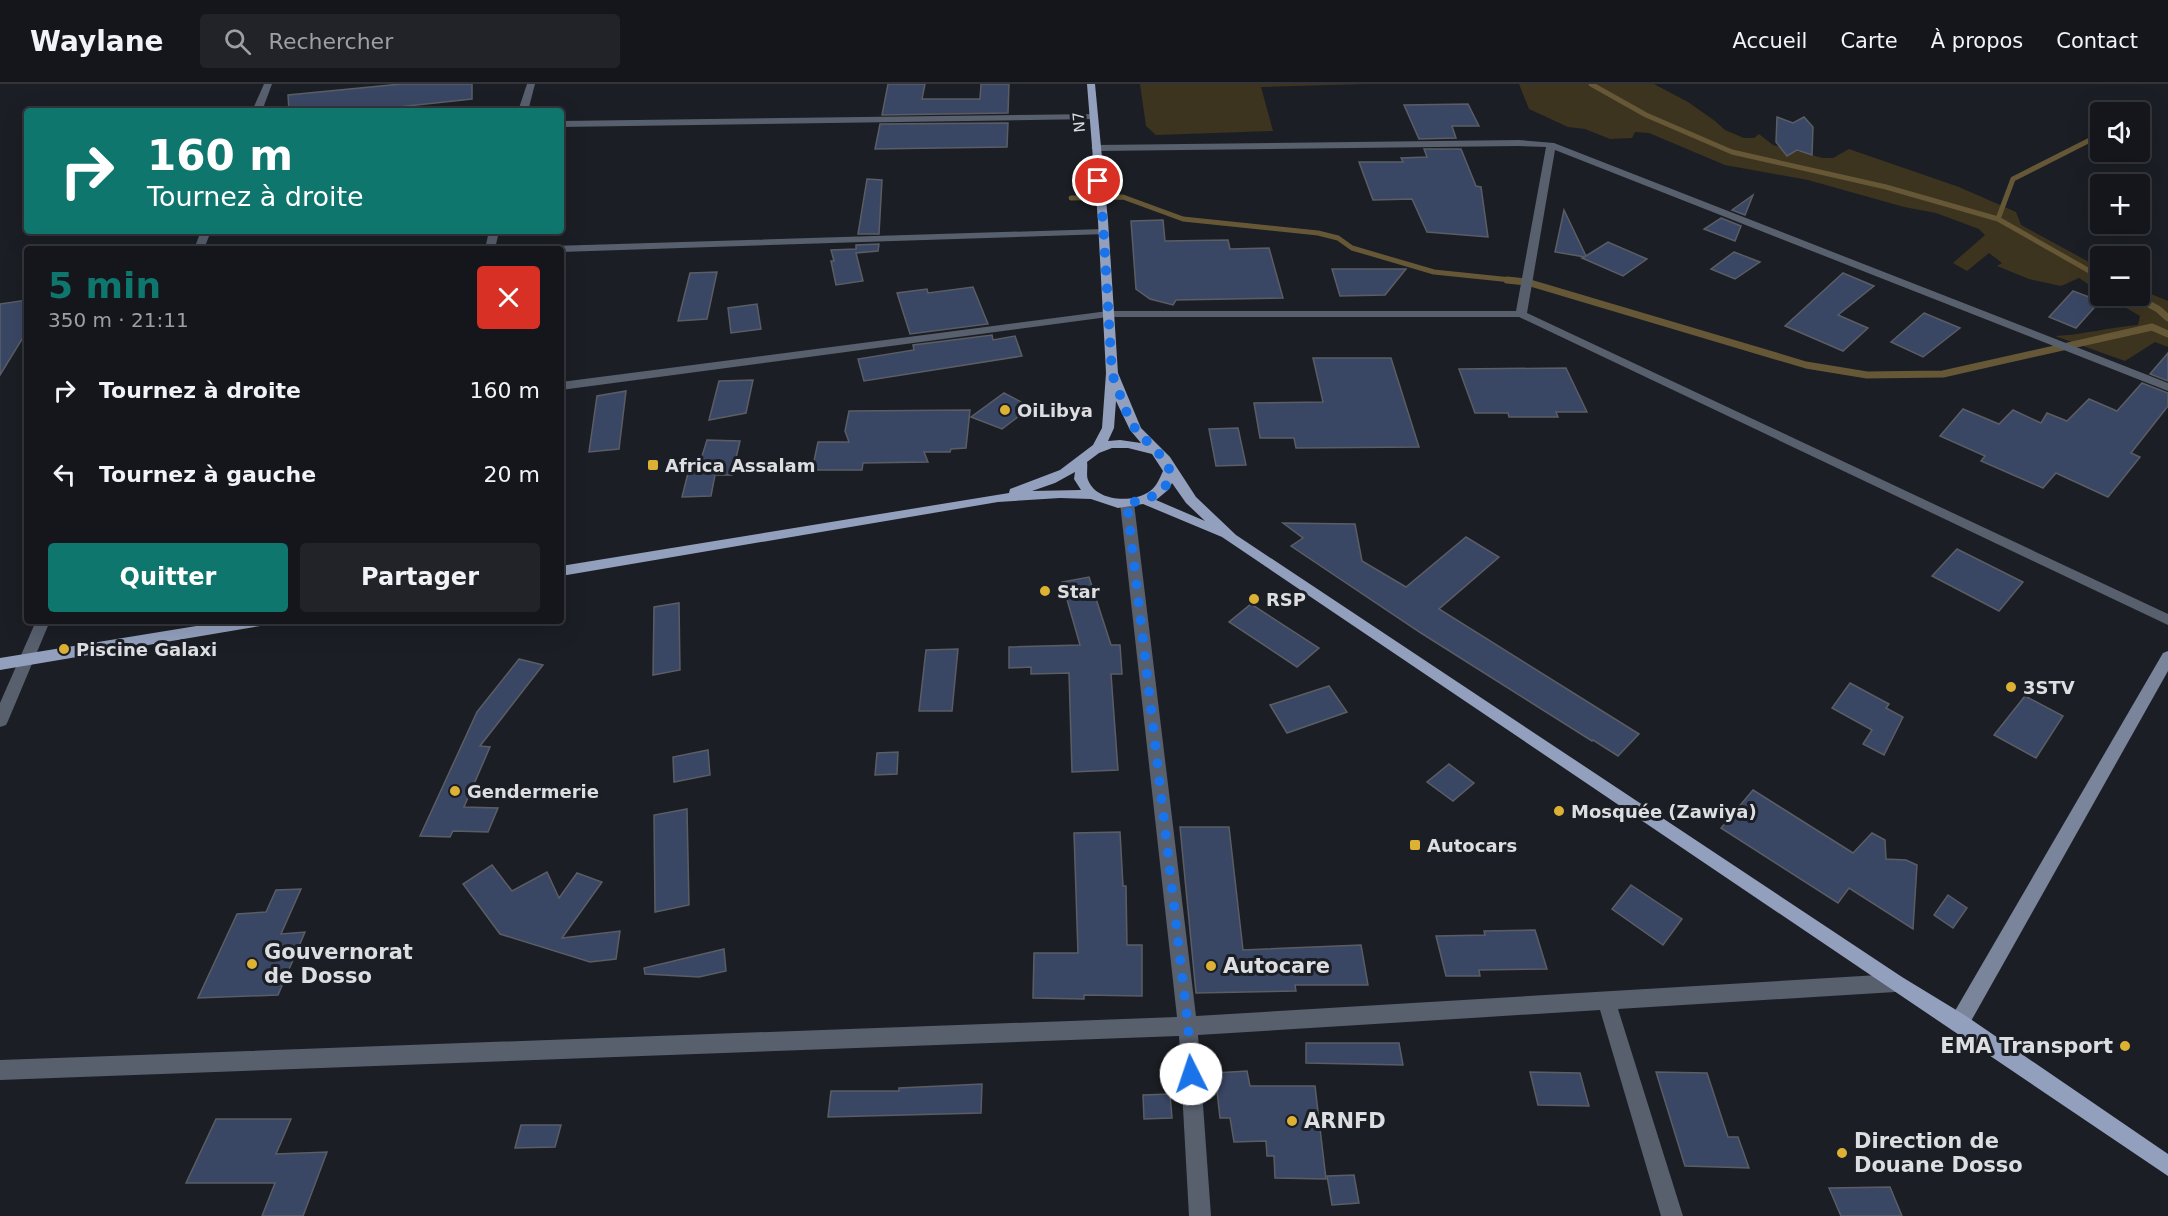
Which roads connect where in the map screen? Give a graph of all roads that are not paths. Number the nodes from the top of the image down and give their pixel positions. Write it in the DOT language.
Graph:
graph roads {
  1 [pos="268,84"];
  2 [pos="531,84"];
  3 [pos="1091,84"];
  4 [pos="257,108"];
  5 [pos="523,108"];
  6 [pos="1093,116"];
  7 [pos="564,124"];
  8 [pos="1551,145"];
  9 [pos="1096,148"];
  10 [pos="1103,232"];
  11 [pos="564,249"];
  12 [pos="1108,314"];
  13 [pos="1521,314"];
  14 [pos="1112,374"];
  15 [pos="564,386"];
  16 [pos="2168,387"];
  17 [pos="1097,449"];
  18 [pos="1154,451"];
  19 [pos="1081,463"];
  20 [pos="1170,471"];
  21 [pos="1093,495"];
  22 [pos="998,498"];
  23 [pos="1136,502"];
  24 [pos="1231,538"];
  25 [pos="564,570"];
  26 [pos="2168,621"];
  27 [pos="42,624"];
  28 [pos="242,624"];
  29 [pos="2168,657"];
  30 [pos="27,660"];
  31 [pos="0,664"];
  32 [pos="0,721"];
  33 [pos="1895,983"];
  34 [pos="1606,1000"];
  35 [pos="1959,1023"];
  36 [pos="1188,1026"];
  37 [pos="0,1070"];
  38 [pos="2168,1166"];
  39 [pos="1200,1216"];
  40 [pos="1672,1216"];
  1 -- 4 [label="street"];
  2 -- 5 [label="street"];
  3 -- 6 [label="main road, N7"];
  6 -- 7 [label="street"];
  6 -- 9 [label="main road, N7"];
  8 -- 9 [label="street"];
  8 -- 13 [label="street"];
  8 -- 16 [label="street"];
  9 -- 10 [label="main road, N7"];
  10 -- 11 [label="street"];
  10 -- 12 [label="main road, N7"];
  12 -- 13 [label="street"];
  12 -- 14 [label="main road, N7"];
  12 -- 15 [label="street"];
  13 -- 26 [label="street"];
  14 -- 17 [label="main road"];
  14 -- 18 [label="main road"];
  17 -- 18 [label="main road"];
  17 -- 19 [label="main road"];
  18 -- 20 [label="main road"];
  19 -- 21 [label="main road"];
  19 -- 22 [label="main road"];
  20 -- 23 [label="main road"];
  20 -- 24 [label="main road"];
  21 -- 22 [label="main road"];
  21 -- 23 [label="main road"];
  22 -- 25 [label="main road"];
  23 -- 24 [label="main road"];
  23 -- 36 [label="street"];
  24 -- 33 [label="main road"];
  27 -- 30 [label="street"];
  28 -- 30 [label="main road"];
  29 -- 35 [label="street"];
  30 -- 31 [label="main road"];
  30 -- 32 [label="street"];
  33 -- 34 [label="street"];
  33 -- 35 [label="main road"];
  34 -- 36 [label="street"];
  34 -- 40 [label="street"];
  35 -- 38 [label="main road"];
  36 -- 37 [label="street"];
  36 -- 39 [label="street"];
}
